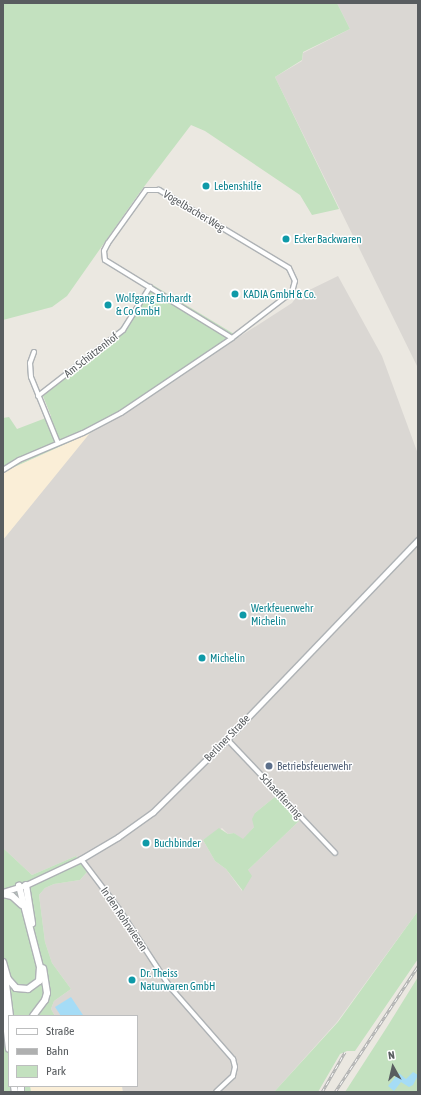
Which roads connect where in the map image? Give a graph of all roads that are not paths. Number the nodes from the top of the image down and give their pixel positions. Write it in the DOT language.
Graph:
graph roads {
  1 [pos="150,287"];
  2 [pos="232,338"];
  3 [pos="34,352"];
  4 [pos="38,396"];
  5 [pos="58,443"];
  6 [pos="3,470"];
  7 [pos="418,540"];
  8 [pos="227,739"];
  9 [pos="335,853"];
  10 [pos="81,859"];
  11 [pos="26,884"];
  12 [pos="20,886"];
  13 [pos="3,893"];
  14 [pos="23,906"];
  15 [pos="3,963"];
  16 [pos="3,995"];
  17 [pos="3,1014"];
  18 [pos="10,1015"];
  19 [pos="34,1015"];
  20 [pos="6,1027"];
  21 [pos="8,1041"];
  22 [pos="216,1092"];
  1 -- 2 [label="street, Vogelbacher Weg"];
  1 -- 2 [label="street, Vogelbacher Weg"];
  1 -- 4 [label="street, Am Schützenhof"];
  2 -- 5 [label="street, Vogelbacher Weg"];
  3 -- 4 [label="street"];
  4 -- 5 [label="street"];
  5 -- 6 [label="street, Vogelbacher Weg"];
  7 -- 8 [label="street, Berliner Straße"];
  8 -- 9 [label="street, Schaefflerring"];
  8 -- 10 [label="street, Berliner Straße"];
  10 -- 11 [label="street, Berliner Straße"];
  10 -- 22 [label="street, In den Rohrwiesen"];
  11 -- 12 [label="street, Berliner Straße"];
  11 -- 19 [label="main road"];
  12 -- 13 [label="street, Berliner Straße"];
  12 -- 14 [label="main road"];
  13 -- 14 [label="main road"];
  14 -- 15 [label="main road"];
  15 -- 18 [label="main road"];
  16 -- 20 [label="main road"];
  17 -- 20 [label="main road"];
  20 -- 21 [label="main road"];
}
